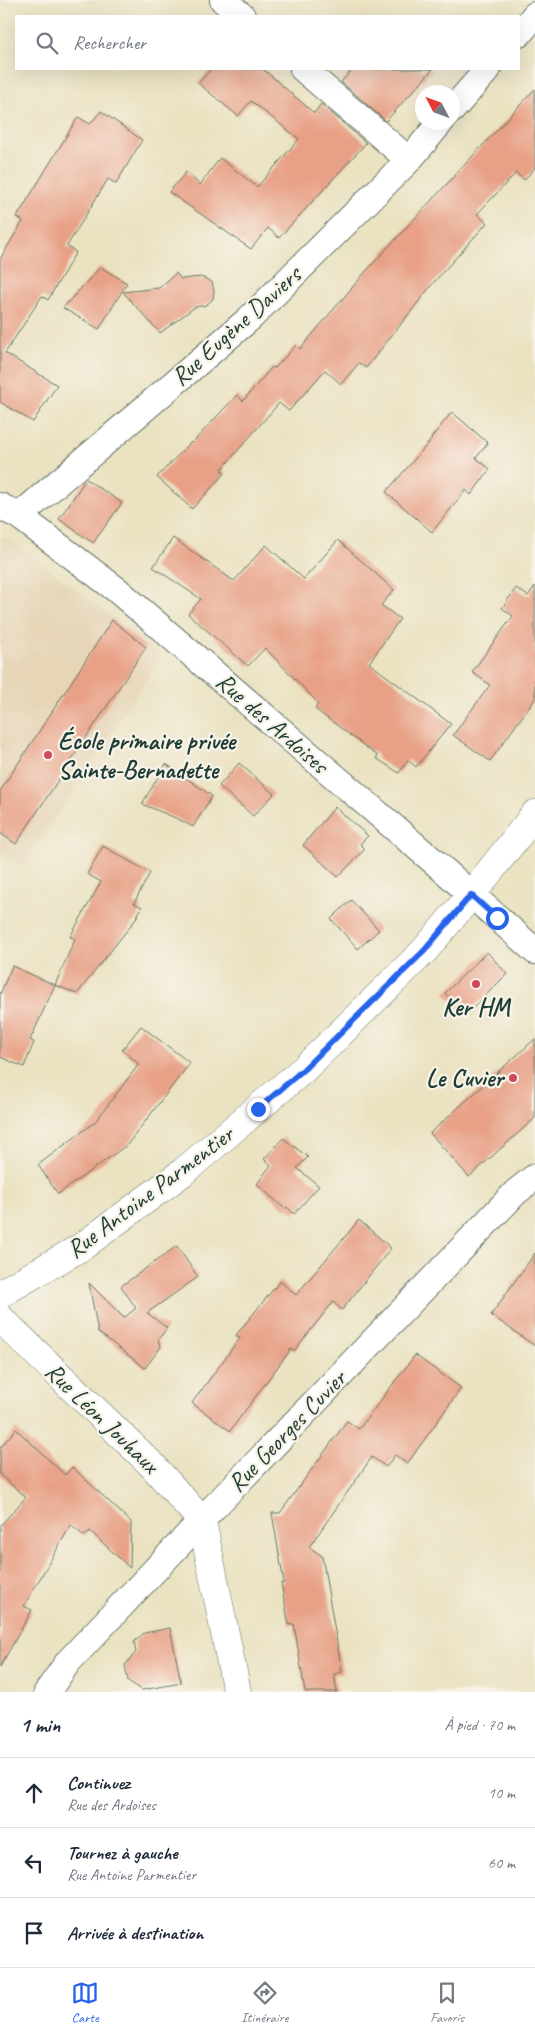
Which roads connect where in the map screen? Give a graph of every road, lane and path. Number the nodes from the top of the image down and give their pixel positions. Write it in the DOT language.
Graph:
graph roads {
  1 [pos="223,0"];
  2 [pos="241,15"];
  3 [pos="535,15"];
  4 [pos="520,33"];
  5 [pos="304,70"];
  6 [pos="487,70"];
  7 [pos="460,101"];
  8 [pos="435,130"];
  9 [pos="409,160"];
  10 [pos="9,511"];
  11 [pos="535,814"];
  12 [pos="471,895"];
  13 [pos="535,951"];
  14 [pos="535,1177"];
  15 [pos="0,1294"];
  16 [pos="0,1318"];
  17 [pos="202,1521"];
  18 [pos="47,1692"];
  19 [pos="237,1692"];
  1 -- 2 [label="street"];
  3 -- 4 [label="street"];
  5 -- 9 [label="street"];
  6 -- 7 [label="street"];
  8 -- 9 [label="street, Rue Eugène Daviers"];
  9 -- 10 [label="street, Rue Eugène Daviers"];
  10 -- 12 [label="street, Rue des Ardoises"];
  11 -- 12 [label="main road, Rue Antoine Parmentier"];
  12 -- 13 [label="street, Rue des Ardoises"];
  12 -- 15 [label="main road, Rue Antoine Parmentier"];
  14 -- 17 [label="street, Rue Georges Cuvier"];
  16 -- 17 [label="main road, Rue Léon Jouhaux"];
  17 -- 18 [label="street, Rue Georges Cuvier"];
  17 -- 19 [label="main road"];
}
